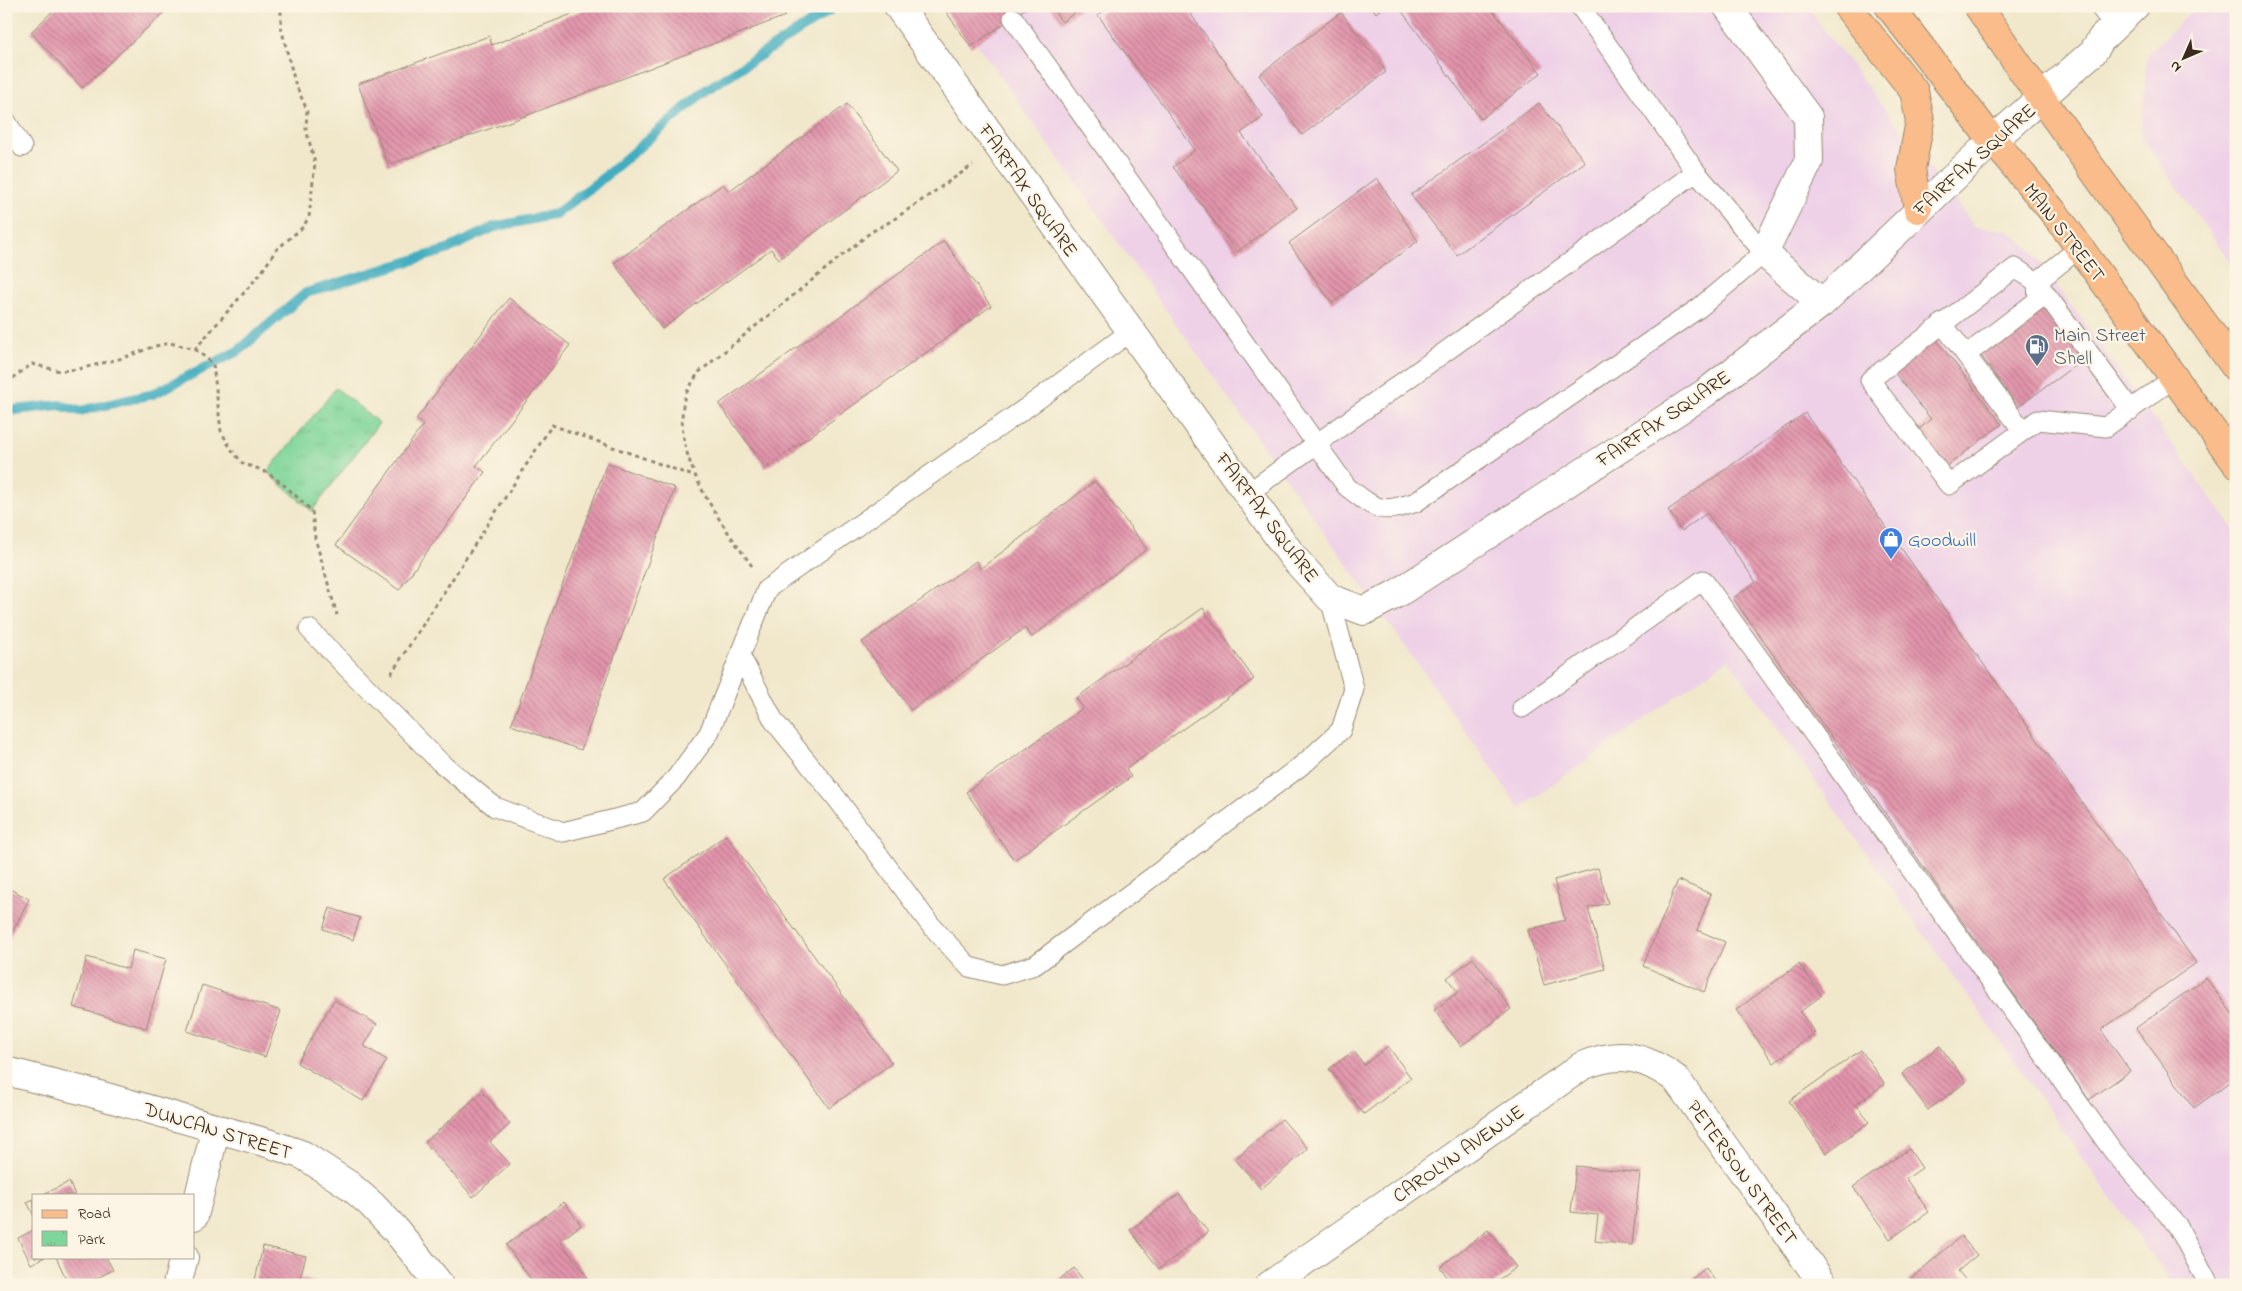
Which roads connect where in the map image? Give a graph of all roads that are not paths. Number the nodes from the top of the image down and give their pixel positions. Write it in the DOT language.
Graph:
graph roads {
  1 [pos="898,6"];
  2 [pos="1580,6"];
  3 [pos="1727,6"];
  4 [pos="1847,6"];
  5 [pos="1889,6"];
  6 [pos="1978,6"];
  7 [pos="2135,6"];
  8 [pos="2106,16"];
  9 [pos="1013,18"];
  10 [pos="2041,98"];
  11 [pos="6,121"];
  12 [pos="1993,140"];
  13 [pos="22,147"];
  14 [pos="1696,172"];
  15 [pos="1918,209"];
  16 [pos="2079,248"];
  17 [pos="1764,253"];
  18 [pos="2037,282"];
  19 [pos="1822,302"];
  20 [pos="1942,324"];
  21 [pos="1130,332"];
  22 [pos="1966,355"];
  23 [pos="2236,368"];
  24 [pos="2174,378"];
  25 [pos="2131,410"];
  26 [pos="2023,431"];
  27 [pos="1317,443"];
  28 [pos="2236,462"];
  29 [pos="1248,493"];
  30 [pos="1330,598"];
  31 [pos="308,629"];
  32 [pos="740,655"];
  33 [pos="1522,708"];
  34 [pos="1656,1064"];
  35 [pos="6,1071"];
  36 [pos="216,1128"];
  37 [pos="195,1212"];
  38 [pos="184,1258"];
  39 [pos="177,1285"];
  40 [pos="440,1285"];
  41 [pos="1270,1285"];
  42 [pos="1824,1285"];
  43 [pos="2209,1285"];
  1 -- 21 [label="street, FAIRFAX SQUARE"];
  2 -- 14 [label="lane"];
  3 -- 17 [label="street"];
  4 -- 15 [label="main road"];
  5 -- 12 [label="main road, MAIN STREET"];
  6 -- 10 [label="main road"];
  7 -- 8 [label="street, FAIRFAX SQUARE"];
  8 -- 10 [label="street, FAIRFAX SQUARE"];
  9 -- 27 [label="lane"];
  10 -- 12 [label="street, FAIRFAX SQUARE"];
  10 -- 23 [label="main road"];
  11 -- 13 [label="lane"];
  12 -- 15 [label="street, FAIRFAX SQUARE"];
  12 -- 16 [label="main road, MAIN STREET"];
  14 -- 17 [label="lane"];
  14 -- 27 [label="lane"];
  15 -- 19 [label="street, FAIRFAX SQUARE"];
  16 -- 18 [label="lane"];
  16 -- 24 [label="main road, MAIN STREET"];
  17 -- 19 [label="street"];
  17 -- 27 [label="lane"];
  18 -- 20 [label="lane"];
  18 -- 22 [label="lane"];
  18 -- 25 [label="lane"];
  19 -- 30 [label="street, FAIRFAX SQUARE"];
  20 -- 22 [label="lane"];
  20 -- 26 [label="lane"];
  21 -- 29 [label="street, FAIRFAX SQUARE"];
  21 -- 32 [label="lane"];
  22 -- 26 [label="lane"];
  24 -- 25 [label="lane"];
  24 -- 28 [label="main road, MAIN STREET"];
  25 -- 26 [label="lane"];
  27 -- 29 [label="lane"];
  29 -- 30 [label="street, FAIRFAX SQUARE"];
  30 -- 32 [label="lane"];
  31 -- 32 [label="lane"];
  33 -- 43 [label="lane"];
  34 -- 41 [label="street, CAROLYN AVENUE"];
  34 -- 42 [label="street, PETERSON STREET"];
  35 -- 36 [label="street, DUNCAN STREET"];
  36 -- 37 [label="street"];
  36 -- 40 [label="street, DUNCAN STREET"];
  38 -- 39 [label="street"];
}
